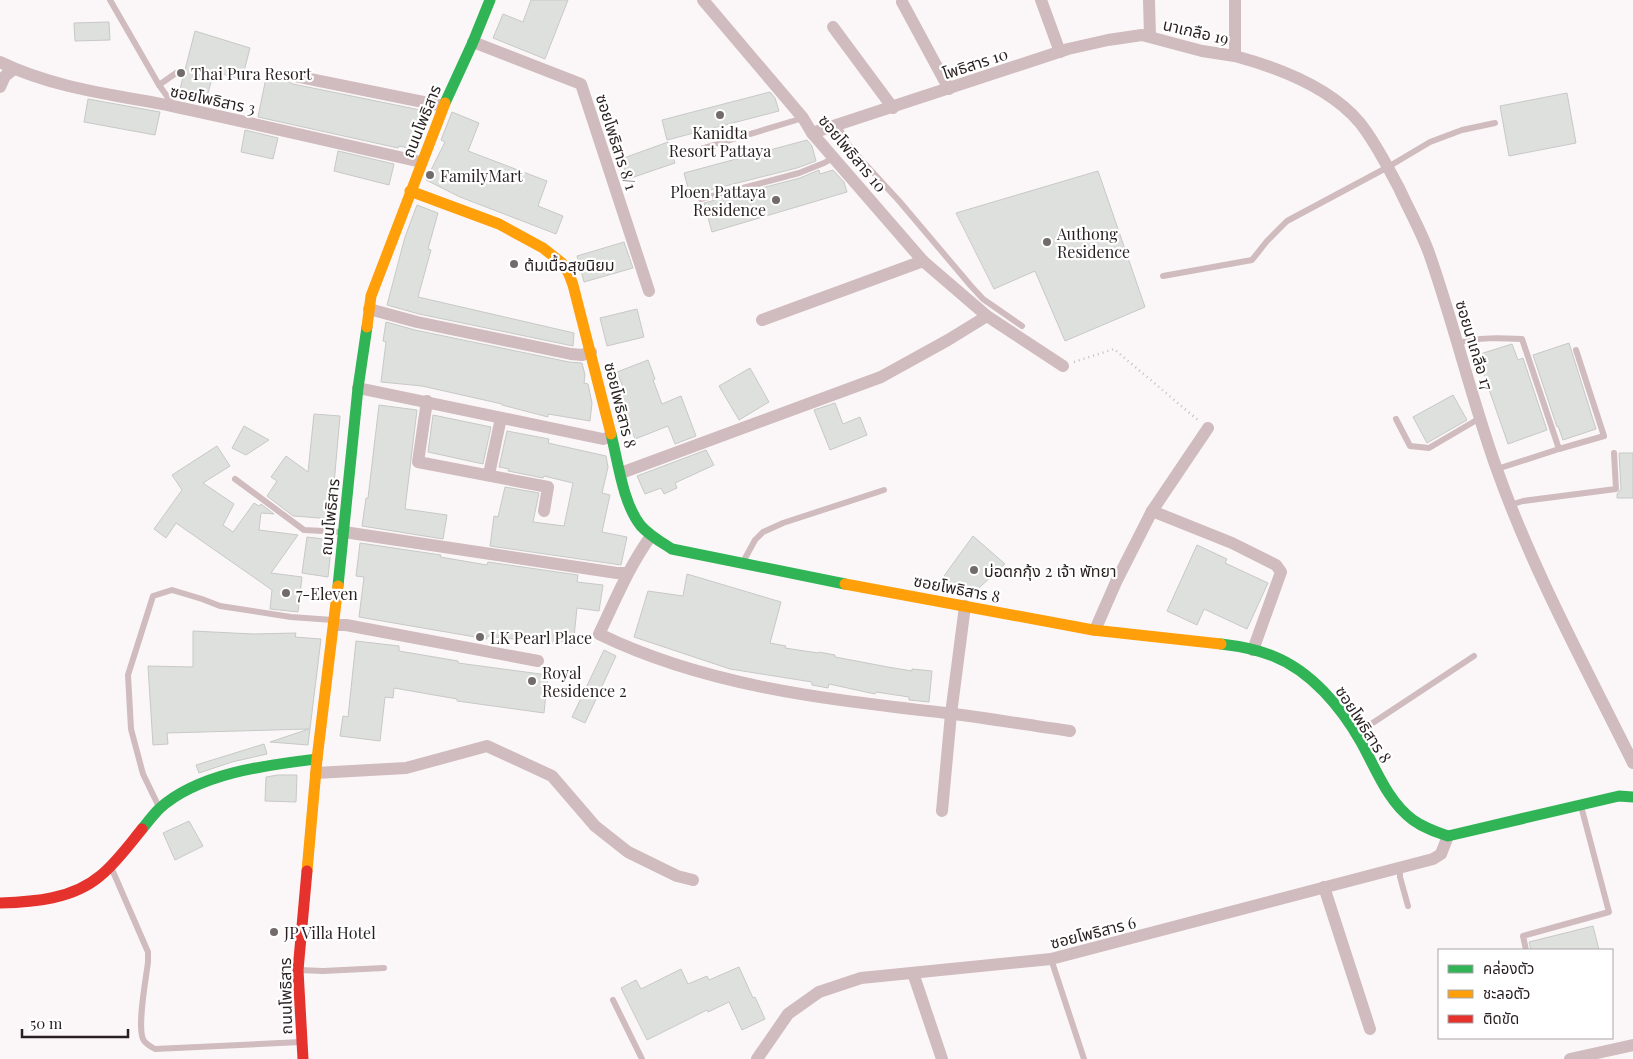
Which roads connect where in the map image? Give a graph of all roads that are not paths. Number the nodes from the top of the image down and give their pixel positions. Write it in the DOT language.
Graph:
graph roads {
  1 [pos="110,0"];
  2 [pos="490,0"];
  3 [pos="703,0"];
  4 [pos="1041,0"];
  5 [pos="1150,0"];
  6 [pos="1235,0"];
  7 [pos="902,2"];
  8 [pos="832,27"];
  9 [pos="1150,36"];
  10 [pos="473,42"];
  11 [pos="1060,52"];
  12 [pos="1235,56"];
  13 [pos="0,62"];
  14 [pos="14,69"];
  15 [pos="176,73"];
  16 [pos="294,76"];
  17 [pos="159,85"];
  18 [pos="0,87"];
  19 [pos="948,89"];
  20 [pos="443,106"];
  21 [pos="175,107"];
  22 [pos="893,108"];
  23 [pos="803,118"];
  24 [pos="1495,123"];
  25 [pos="838,126"];
  26 [pos="812,133"];
  27 [pos="687,153"];
  28 [pos="834,158"];
  29 [pos="421,162"];
  30 [pos="1388,167"];
  31 [pos="410,191"];
  32 [pos="701,200"];
  33 [pos="923,261"];
  34 [pos="1163,276"];
  35 [pos="650,291"];
  36 [pos="369,310"];
  37 [pos="987,316"];
  38 [pos="762,320"];
  39 [pos="1022,326"];
  40 [pos="1458,343"];
  41 [pos="1576,350"];
  42 [pos="591,352"];
  43 [pos="1063,366"];
  44 [pos="358,388"];
  45 [pos="427,401"];
  46 [pos="500,418"];
  47 [pos="1480,418"];
  48 [pos="1396,419"];
  49 [pos="1208,428"];
  50 [pos="611,437"];
  51 [pos="1559,449"];
  52 [pos="1614,453"];
  53 [pos="1497,469"];
  54 [pos="621,473"];
  55 [pos="489,474"];
  56 [pos="236,479"];
  57 [pos="884,490"];
  58 [pos="1510,506"];
  59 [pos="544,511"];
  60 [pos="1152,511"];
  61 [pos="344,532"];
  62 [pos="651,536"];
  63 [pos="742,563"];
  64 [pos="627,573"];
  65 [pos="965,606"];
  66 [pos="334,623"];
  67 [pos="1095,630"];
  68 [pos="1252,650"];
  69 [pos="1474,656"];
  70 [pos="538,661"];
  71 [pos="951,714"];
  72 [pos="1070,731"];
  73 [pos="1355,734"];
  74 [pos="317,759"];
  75 [pos="1633,762"];
  76 [pos="316,773"];
  77 [pos="1633,796"];
  78 [pos="1580,804"];
  79 [pos="160,809"];
  80 [pos="942,811"];
  81 [pos="1448,836"];
  82 [pos="111,866"];
  83 [pos="1400,868"];
  84 [pos="693,880"];
  85 [pos="1324,887"];
  86 [pos="0,902"];
  87 [pos="1408,906"];
  88 [pos="1526,949"];
  89 [pos="1051,959"];
  90 [pos="384,968"];
  91 [pos="298,970"];
  92 [pos="913,972"];
  93 [pos="613,1000"];
  94 [pos="1370,1029"];
  95 [pos="302,1042"];
  96 [pos="1633,1045"];
  97 [pos="303,1059"];
  98 [pos="642,1059"];
  99 [pos="756,1059"];
  100 [pos="942,1059"];
  101 [pos="1084,1059"];
  102 [pos="1570,1059"];
  1 -- 17 [label="lane"];
  2 -- 10 [label="street, ถนนโพธิสาร"];
  3 -- 23 [label="street, ซอยโพธิสาร 10"];
  4 -- 11 [label="street"];
  5 -- 9 [label="street"];
  6 -- 12 [label="street"];
  7 -- 19 [label="street"];
  8 -- 22 [label="street"];
  9 -- 11 [label="street, โพธิสาร 10"];
  9 -- 12 [label="street, นาเกลือ 19"];
  10 -- 20 [label="street, ถนนโพธิสาร"];
  10 -- 35 [label="street, ซอยโพธิสาร 8/1"];
  11 -- 19 [label="street, โพธิสาร 10"];
  12 -- 30 [label="street, ซอยนาเกลือ 17"];
  13 -- 14 [label="street, ซอยโพธิสาร 3"];
  14 -- 18 [label="street"];
  14 -- 21 [label="street, ซอยโพธิสาร 3"];
  15 -- 17 [label="lane"];
  16 -- 20 [label="street"];
  17 -- 21 [label="lane"];
  19 -- 22 [label="street, โพธิสาร 10"];
  20 -- 29 [label="street, ถนนโพธิสาร"];
  21 -- 29 [label="street, ซอยโพธิสาร 3"];
  22 -- 25 [label="street, โพธิสาร 10"];
  23 -- 26 [label="street, ซอยโพธิสาร 10"];
  23 -- 27 [label="lane"];
  24 -- 30 [label="lane"];
  25 -- 26 [label="street, โพธิสาร 10"];
  25 -- 39 [label="lane"];
  26 -- 28 [label="street, ซอยโพธิสาร 10"];
  28 -- 32 [label="lane"];
  28 -- 33 [label="street, ซอยโพธิสาร 10"];
  29 -- 31 [label="street, ถนนโพธิสาร"];
  30 -- 34 [label="lane"];
  30 -- 40 [label="street, ซอยนาเกลือ 17"];
  31 -- 36 [label="street, ถนนโพธิสาร"];
  31 -- 42 [label="street, ซอยโพธิสาร 8"];
  33 -- 37 [label="street, ซอยโพธิสาร 10"];
  33 -- 38 [label="street"];
  36 -- 42 [label="street"];
  36 -- 44 [label="street, ถนนโพธิสาร"];
  37 -- 43 [label="street, ซอยโพธิสาร 10"];
  37 -- 54 [label="street"];
  40 -- 47 [label="street, ซอยนาเกลือ 17"];
  40 -- 51 [label="lane"];
  41 -- 51 [label="lane"];
  42 -- 50 [label="street, ซอยโพธิสาร 8"];
  44 -- 45 [label="street"];
  44 -- 61 [label="street, ถนนโพธิสาร"];
  45 -- 46 [label="street"];
  45 -- 55 [label="street"];
  46 -- 50 [label="street"];
  46 -- 55 [label="street"];
  47 -- 48 [label="lane"];
  47 -- 53 [label="street, ซอยนาเกลือ 17"];
  49 -- 60 [label="street"];
  50 -- 54 [label="street, ซอยโพธิสาร 8"];
  51 -- 53 [label="lane"];
  52 -- 58 [label="lane"];
  53 -- 58 [label="street, ซอยนาเกลือ 17"];
  54 -- 62 [label="street, ซอยโพธิสาร 8"];
  55 -- 59 [label="street"];
  56 -- 61 [label="lane"];
  57 -- 63 [label="lane"];
  58 -- 75 [label="street, ซอยนาเกลือ 17"];
  60 -- 67 [label="street"];
  60 -- 68 [label="street"];
  61 -- 64 [label="street"];
  61 -- 66 [label="street, ถนนโพธิสาร"];
  62 -- 63 [label="street, ซอยโพธิสาร 8"];
  62 -- 64 [label="street"];
  63 -- 65 [label="street, ซอยโพธิสาร 8"];
  64 -- 71 [label="street"];
  65 -- 67 [label="street, ซอยโพธิสาร 8"];
  65 -- 71 [label="street"];
  66 -- 70 [label="street"];
  66 -- 74 [label="street, ถนนโพธิสาร"];
  66 -- 79 [label="lane"];
  67 -- 68 [label="street, ซอยโพธิสาร 8"];
  68 -- 73 [label="street, ซอยโพธิสาร 8"];
  69 -- 73 [label="lane"];
  71 -- 72 [label="street"];
  71 -- 80 [label="street"];
  73 -- 81 [label="street, ซอยโพธิสาร 8"];
  74 -- 76 [label="street, ถนนโพธิสาร"];
  74 -- 79 [label="street"];
  76 -- 84 [label="street"];
  76 -- 91 [label="street, ถนนโพธิสาร"];
  77 -- 78 [label="street"];
  78 -- 81 [label="street"];
  78 -- 88 [label="lane"];
  79 -- 82 [label="street"];
  81 -- 83 [label="street, ซอยโพธิสาร 6"];
  82 -- 86 [label="street"];
  82 -- 95 [label="lane"];
  83 -- 85 [label="street, ซอยโพธิสาร 6"];
  83 -- 87 [label="lane"];
  85 -- 89 [label="street, ซอยโพธิสาร 6"];
  85 -- 94 [label="street"];
  89 -- 92 [label="street, ซอยโพธิสาร 6"];
  89 -- 101 [label="lane"];
  90 -- 91 [label="lane"];
  91 -- 95 [label="street, ถนนโพธิสาร"];
  92 -- 99 [label="street, ซอยโพธิสาร 6"];
  92 -- 100 [label="street"];
  93 -- 98 [label="lane"];
  95 -- 97 [label="street, ถนนโพธิสาร"];
  96 -- 102 [label="street"];
}
